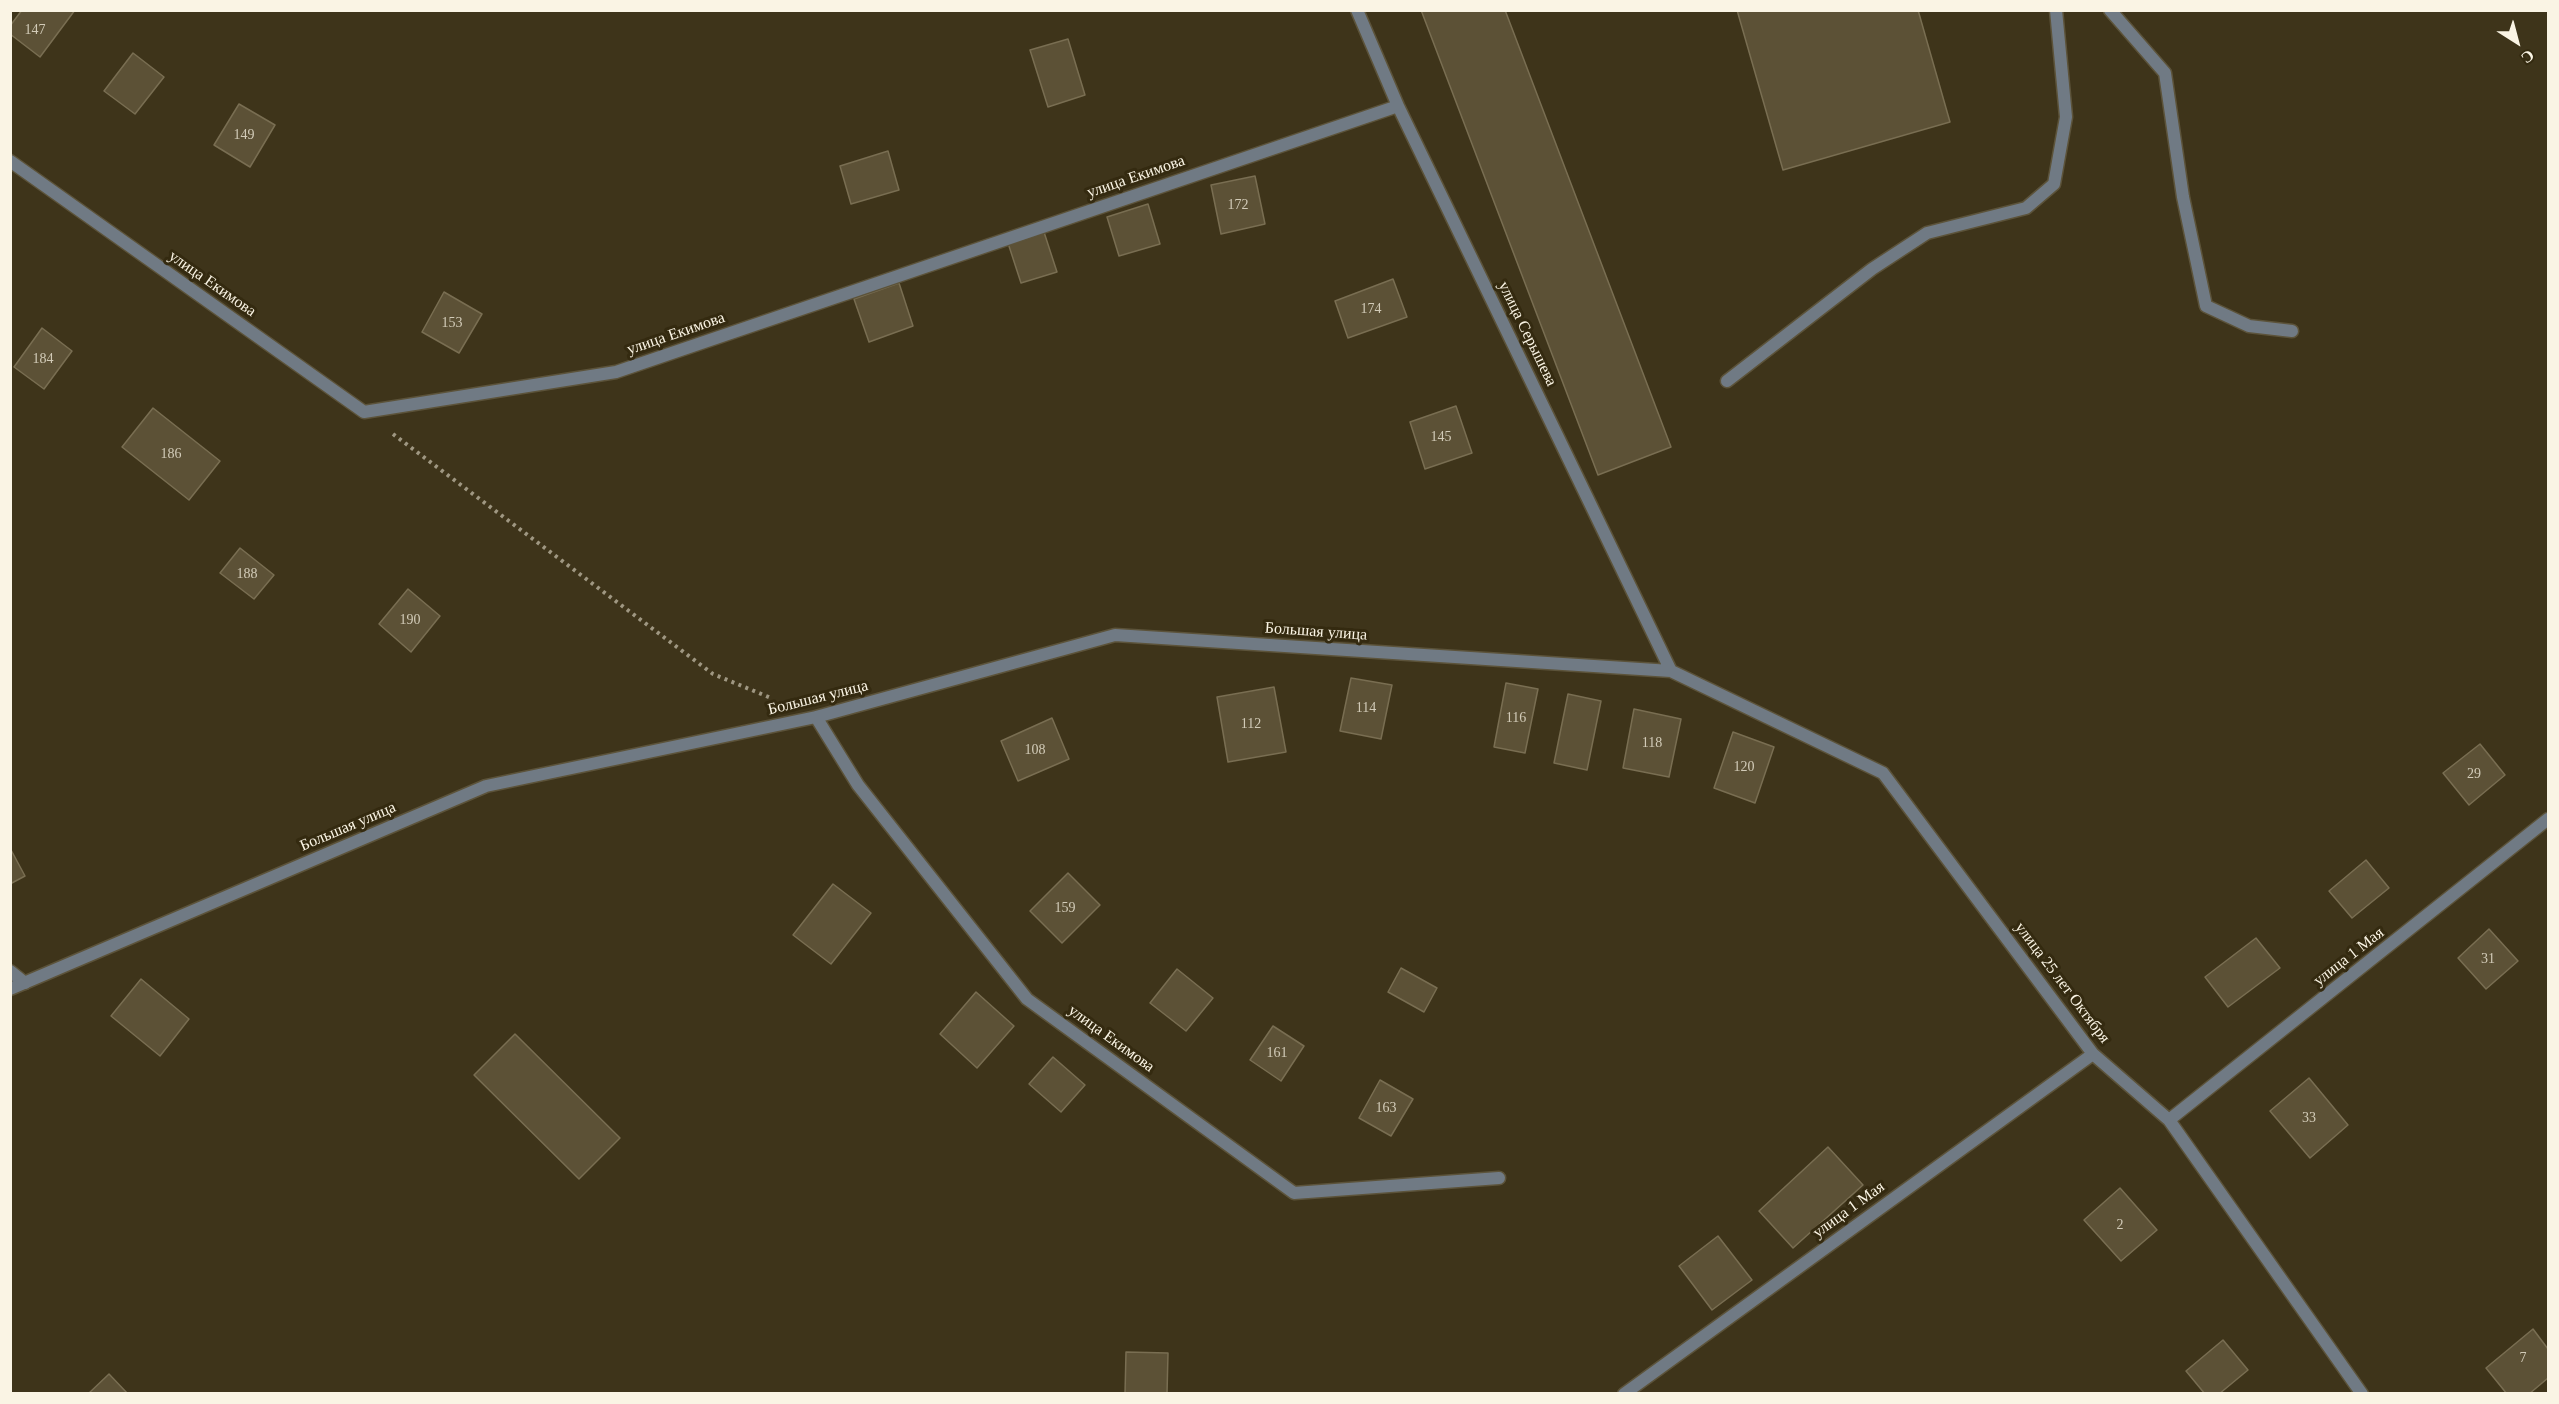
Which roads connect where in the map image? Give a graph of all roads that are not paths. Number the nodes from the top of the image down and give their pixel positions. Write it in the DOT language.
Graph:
graph roads {
  1 [pos="1357,10"];
  2 [pos="2056,10"];
  3 [pos="2110,10"];
  4 [pos="1398,106"];
  5 [pos="10,161"];
  6 [pos="2292,331"];
  7 [pos="1727,381"];
  8 [pos="1671,671"];
  9 [pos="816,717"];
  10 [pos="2548,819"];
  11 [pos="10,971"];
  12 [pos="26,983"];
  13 [pos="10,989"];
  14 [pos="2093,1054"];
  15 [pos="2169,1120"];
  16 [pos="1499,1178"];
  17 [pos="1624,1394"];
  18 [pos="2362,1394"];
  1 -- 4 [label="street, улица Серышева"];
  2 -- 7 [label="street"];
  3 -- 6 [label="street"];
  4 -- 5 [label="street, улица Екимова"];
  4 -- 8 [label="street, улица Серышева"];
  8 -- 9 [label="street, Большая улица"];
  8 -- 14 [label="street, улица 25 лет Октября"];
  9 -- 12 [label="street, Большая улица"];
  9 -- 16 [label="street, улица Екимова"];
  10 -- 15 [label="street, улица 1 Мая"];
  11 -- 12 [label="street"];
  12 -- 13 [label="street, Большая улица"];
  14 -- 15 [label="street, улица 25 лет Октября"];
  14 -- 17 [label="street, улица 1 Мая"];
  15 -- 18 [label="street, улица 25 лет Октября"];
}
